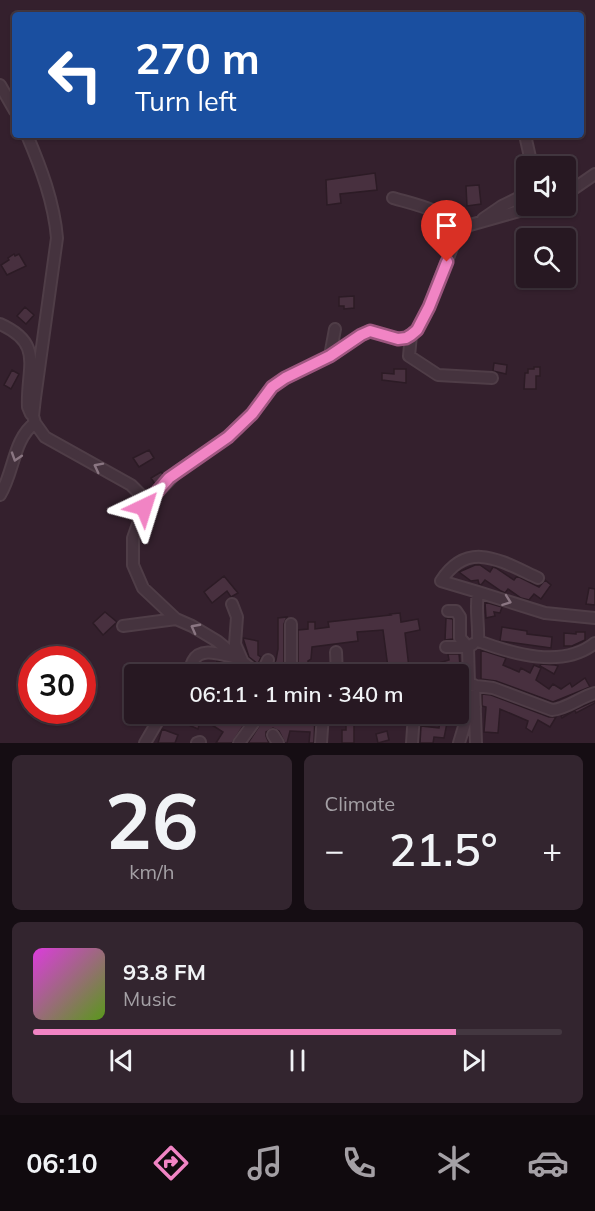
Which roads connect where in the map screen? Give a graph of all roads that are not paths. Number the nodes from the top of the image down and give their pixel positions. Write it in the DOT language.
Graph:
graph roads {
  1 [pos="0,86"];
  2 [pos="12,106"];
  3 [pos="28,138"];
  4 [pos="526,138"];
  5 [pos="530,156"];
  6 [pos="595,174"];
  7 [pos="576,187"];
  8 [pos="393,198"];
  9 [pos="516,199"];
  10 [pos="516,212"];
  11 [pos="478,223"];
  12 [pos="461,231"];
  13 [pos="0,324"];
  14 [pos="335,329"];
  15 [pos="411,335"];
  16 [pos="330,356"];
  17 [pos="492,378"];
  18 [pos="34,420"];
  19 [pos="0,495"];
  20 [pos="144,507"];
  21 [pos="538,578"];
  22 [pos="478,592"];
  23 [pos="232,604"];
  24 [pos="448,611"];
  25 [pos="595,618"];
  26 [pos="176,619"];
  27 [pos="291,624"];
  28 [pos="123,626"];
  29 [pos="595,643"];
  30 [pos="473,644"];
  31 [pos="446,647"];
  32 [pos="336,652"];
  33 [pos="241,659"];
  34 [pos="268,660"];
  35 [pos="192,664"];
  36 [pos="247,664"];
  37 [pos="266,664"];
  38 [pos="291,664"];
  39 [pos="337,664"];
  40 [pos="469,671"];
  41 [pos="469,684"];
  42 [pos="469,690"];
  43 [pos="595,693"];
  44 [pos="475,707"];
  45 [pos="156,724"];
  46 [pos="253,724"];
  47 [pos="322,724"];
  48 [pos="413,724"];
  49 [pos="145,743"];
  50 [pos="239,743"];
  51 [pos="321,743"];
  52 [pos="412,743"];
  53 [pos="459,743"];
  54 [pos="476,743"];
  1 -- 2 [label="street"];
  3 -- 18 [label="street"];
  4 -- 5 [label="street"];
  6 -- 7 [label="street"];
  8 -- 12 [label="street"];
  9 -- 11 [label="street"];
  10 -- 11 [label="street"];
  11 -- 12 [label="street"];
  12 -- 15 [label="street"];
  13 -- 18 [label="street"];
  14 -- 16 [label="street"];
  15 -- 16 [label="street"];
  15 -- 17 [label="street"];
  16 -- 20 [label="street"];
  18 -- 19 [label="street, one-way"];
  20 -- 18 [label="street, one-way"];
  20 -- 26 [label="street"];
  21 -- 22 [label="street"];
  22 -- 25 [label="street, one-way"];
  22 -- 30 [label="street"];
  23 -- 33 [label="street"];
  24 -- 30 [label="street"];
  26 -- 28 [label="street"];
  33 -- 26 [label="street, one-way"];
  27 -- 38 [label="street"];
  29 -- 30 [label="street"];
  30 -- 31 [label="street"];
  30 -- 40 [label="street"];
  32 -- 39 [label="street"];
  33 -- 35 [label="street"];
  33 -- 36 [label="street"];
  34 -- 37 [label="street"];
  41 -- 43 [label="street"];
  42 -- 44 [label="street"];
  44 -- 53 [label="street"];
  44 -- 54 [label="street"];
  45 -- 49 [label="street"];
  46 -- 50 [label="street"];
  47 -- 51 [label="street"];
  48 -- 52 [label="street"];
}
